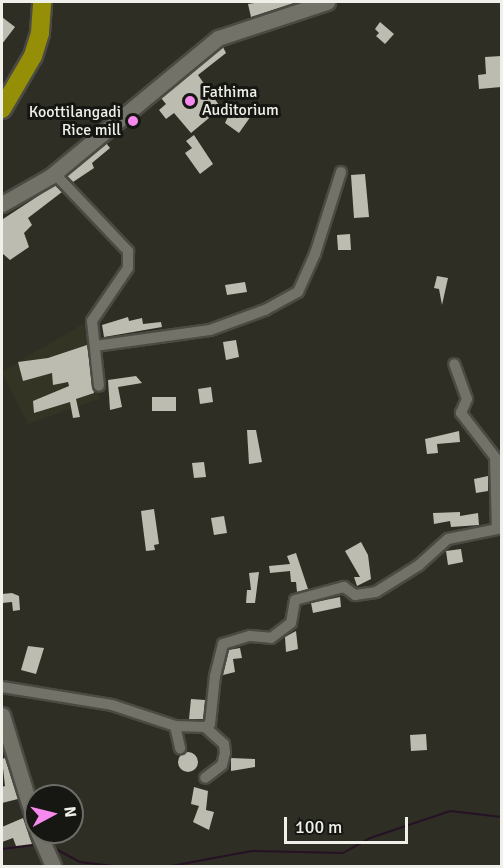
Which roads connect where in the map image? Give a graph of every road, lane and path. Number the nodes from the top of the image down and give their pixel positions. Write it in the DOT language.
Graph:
graph roads {
  1 [pos="43,2"];
  2 [pos="327,2"];
  3 [pos="2,109"];
  4 [pos="341,172"];
  5 [pos="54,173"];
  6 [pos="2,204"];
  7 [pos="95,346"];
  8 [pos="454,364"];
  9 [pos="99,386"];
  10 [pos="498,456"];
  11 [pos="500,525"];
  12 [pos="2,687"];
  13 [pos="2,715"];
  14 [pos="175,726"];
  15 [pos="205,727"];
  16 [pos="180,748"];
  17 [pos="205,778"];
  18 [pos="24,787"];
  19 [pos="43,844"];
  20 [pos="53,867"];
  1 -- 3 [label="highway"];
  2 -- 5 [label="main road"];
  4 -- 7 [label="street"];
  5 -- 6 [label="main road"];
  5 -- 7 [label="street"];
  7 -- 9 [label="street"];
  8 -- 10 [label="street"];
  10 -- 11 [label="street"];
  11 -- 15 [label="street"];
  12 -- 14 [label="street"];
  13 -- 18 [label="main road"];
  14 -- 15 [label="street"];
  14 -- 16 [label="street"];
  15 -- 17 [label="street"];
  19 -- 20 [label="main road"];
}
